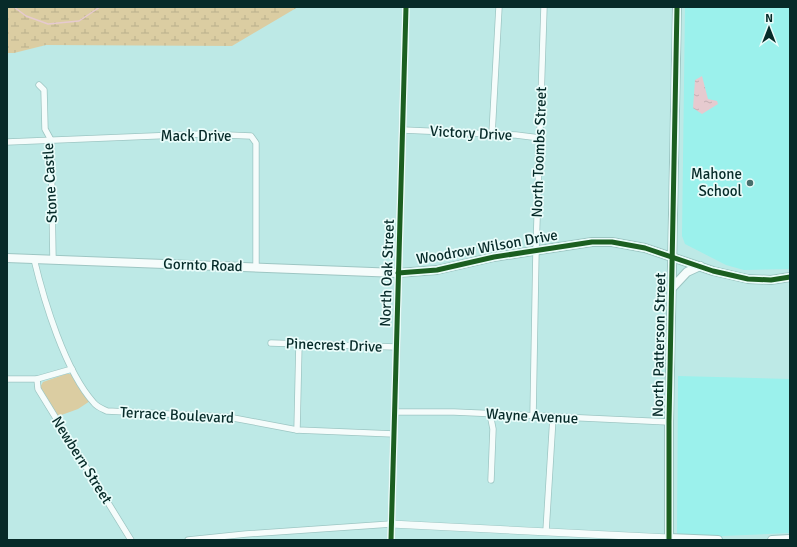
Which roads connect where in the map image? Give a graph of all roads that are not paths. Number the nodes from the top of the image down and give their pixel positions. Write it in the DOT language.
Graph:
graph roads {
  1 [pos="406,7"];
  2 [pos="500,7"];
  3 [pos="544,7"];
  4 [pos="677,7"];
  5 [pos="39,85"];
  6 [pos="403,130"];
  7 [pos="492,134"];
  8 [pos="540,138"];
  9 [pos="51,140"];
  10 [pos="7,142"];
  11 [pos="536,250"];
  12 [pos="672,256"];
  13 [pos="7,258"];
  14 [pos="34,259"];
  15 [pos="53,260"];
  16 [pos="700,266"];
  17 [pos="256,267"];
  18 [pos="398,273"];
  19 [pos="790,277"];
  20 [pos="672,288"];
  21 [pos="271,343"];
  22 [pos="299,343"];
  23 [pos="396,347"];
  24 [pos="72,369"];
  25 [pos="7,379"];
  26 [pos="37,379"];
  27 [pos="395,412"];
  28 [pos="490,414"];
  29 [pos="533,417"];
  30 [pos="552,417"];
  31 [pos="669,422"];
  32 [pos="297,430"];
  33 [pos="394,434"];
  34 [pos="491,480"];
  35 [pos="391,524"];
  36 [pos="546,531"];
  37 [pos="669,539"];
  38 [pos="790,539"];
  39 [pos="130,540"];
  40 [pos="188,540"];
  41 [pos="391,540"];
  42 [pos="718,540"];
  43 [pos="772,540"];
  1 -- 6 [label="street, North Oak Street"];
  2 -- 7 [label="street"];
  3 -- 8 [label="street, North Toombs Street"];
  4 -- 12 [label="main road, North Patterson Street"];
  5 -- 9 [label="street, Stone Castle"];
  6 -- 7 [label="street, Victory Drive"];
  6 -- 18 [label="street, North Oak Street"];
  7 -- 8 [label="street, Victory Drive"];
  8 -- 11 [label="street, North Toombs Street"];
  9 -- 10 [label="street, Mack Drive"];
  9 -- 15 [label="street, Stone Castle"];
  9 -- 17 [label="street, Mack Drive"];
  11 -- 12 [label="main road, Woodrow Wilson Drive"];
  11 -- 18 [label="main road, Woodrow Wilson Drive"];
  11 -- 29 [label="street, North Toombs Street"];
  12 -- 16 [label="main road, Woodrow Wilson Drive"];
  12 -- 20 [label="main road, North Patterson Street"];
  13 -- 14 [label="main road, Gornto Road"];
  14 -- 15 [label="main road, Gornto Road"];
  14 -- 24 [label="street, Terrace Boulevard"];
  15 -- 17 [label="main road, Gornto Road"];
  16 -- 19 [label="main road, Woodrow Wilson Drive"];
  16 -- 20 [label="main road"];
  17 -- 18 [label="main road, Gornto Road"];
  18 -- 23 [label="street, North Oak Street"];
  20 -- 31 [label="main road, North Patterson Street"];
  21 -- 22 [label="street, Pinecrest Drive"];
  22 -- 23 [label="street, Pinecrest Drive"];
  22 -- 32 [label="street"];
  23 -- 27 [label="street, North Oak Street"];
  24 -- 26 [label="street"];
  24 -- 32 [label="street, Terrace Boulevard"];
  25 -- 26 [label="street"];
  26 -- 39 [label="street, Newbern Street"];
  27 -- 28 [label="street, Wayne Avenue"];
  27 -- 33 [label="street, North Oak Street"];
  28 -- 29 [label="street, Wayne Avenue"];
  28 -- 34 [label="street"];
  29 -- 30 [label="street, Wayne Avenue"];
  30 -- 31 [label="street, Wayne Avenue"];
  30 -- 36 [label="street"];
  31 -- 37 [label="main road, North Patterson Street"];
  32 -- 33 [label="street, Terrace Boulevard"];
  33 -- 35 [label="street, North Oak Street"];
  35 -- 36 [label="street"];
  35 -- 40 [label="street"];
  35 -- 41 [label="street, North Oak Street"];
  36 -- 37 [label="street"];
  37 -- 42 [label="main road"];
  38 -- 43 [label="main road"];
}
